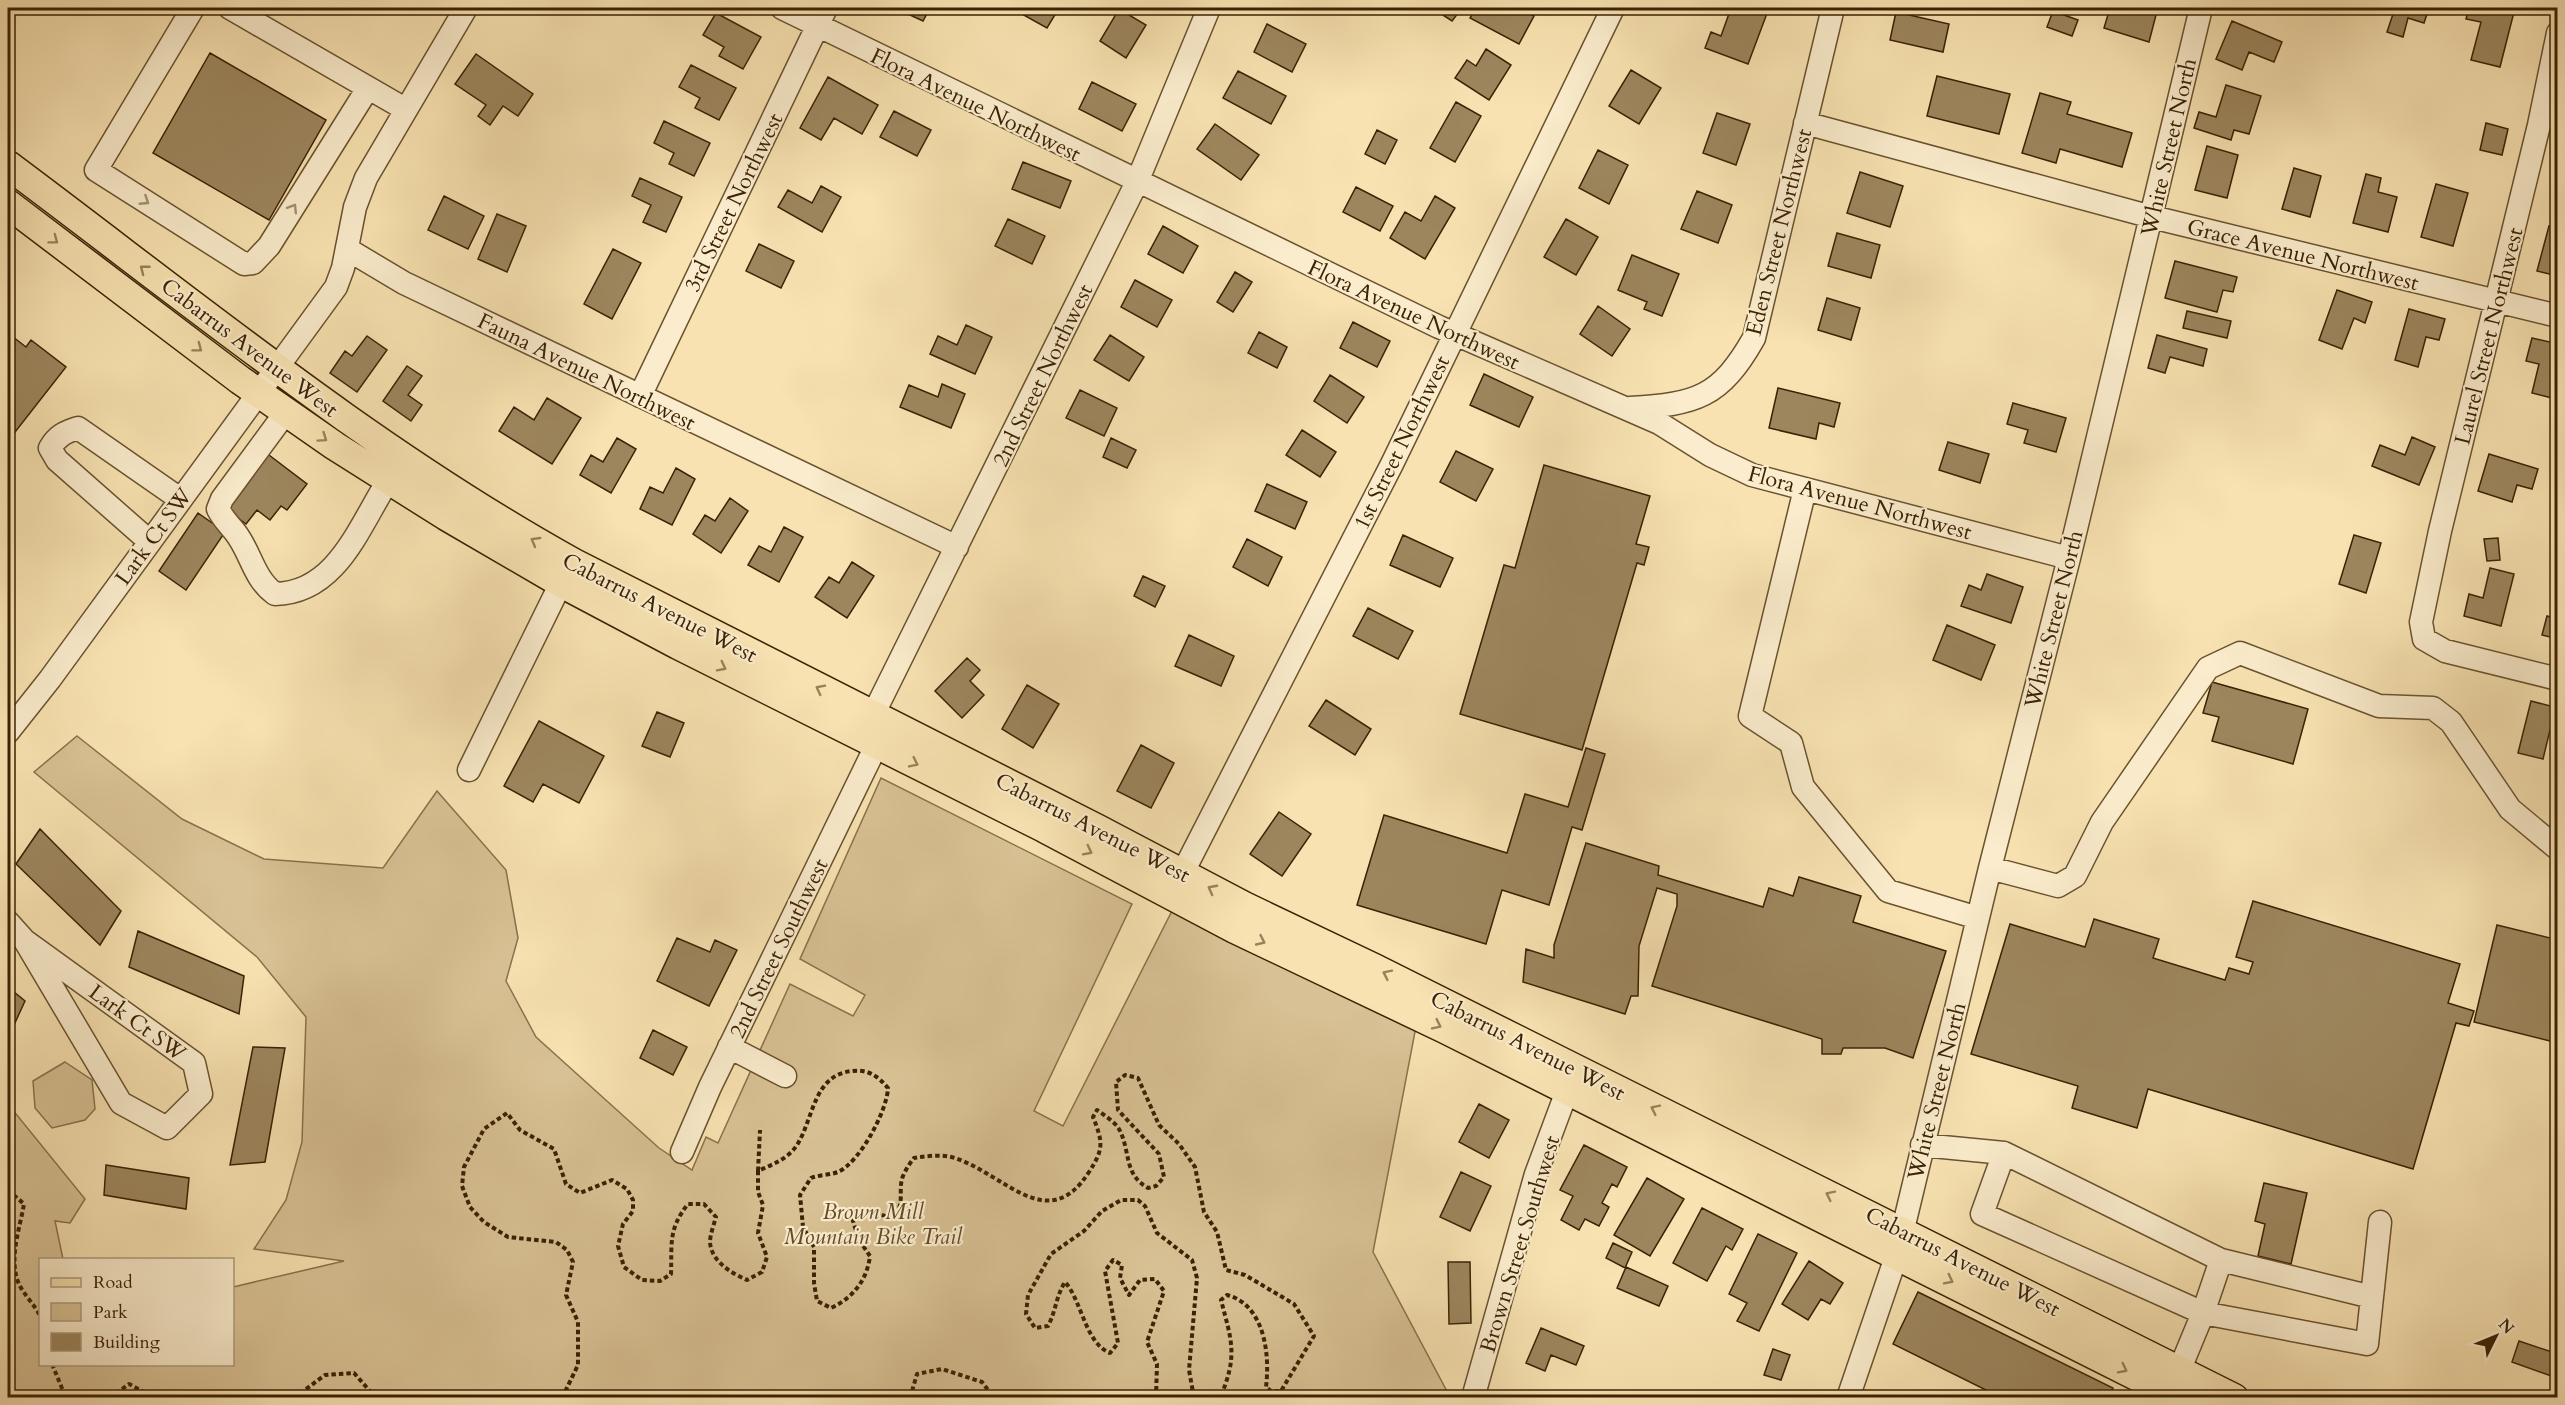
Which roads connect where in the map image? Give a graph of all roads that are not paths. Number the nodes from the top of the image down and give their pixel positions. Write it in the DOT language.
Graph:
graph roads {
  1 [pos="193,8"];
  2 [pos="230,8"];
  3 [pos="466,8"];
  4 [pos="782,8"];
  5 [pos="1209,8"];
  6 [pos="1613,8"];
  7 [pos="1833,8"];
  8 [pos="2201,8"];
  9 [pos="822,17"];
  10 [pos="2558,33"];
  11 [pos="368,88"];
  12 [pos="405,109"];
  13 [pos="1805,123"];
  14 [pos="8,165"];
  15 [pos="1137,182"];
  16 [pos="8,204"];
  17 [pos="2151,217"];
  18 [pos="347,249"];
  19 [pos="2497,301"];
  20 [pos="2558,316"];
  21 [pos="1454,335"];
  22 [pos="275,367"];
  23 [pos="257,392"];
  24 [pos="640,396"];
  25 [pos="1671,405"];
  26 [pos="1626,408"];
  27 [pos="286,412"];
  28 [pos="1675,432"];
  29 [pos="388,481"];
  30 [pos="1805,489"];
  31 [pos="180,500"];
  32 [pos="149,541"];
  33 [pos="957,547"];
  34 [pos="2069,558"];
  35 [pos="561,583"];
  36 [pos="658,608"];
  37 [pos="2558,679"];
  38 [pos="8,732"];
  39 [pos="870,732"];
  40 [pos="469,770"];
  41 [pos="2558,849"];
  42 [pos="1990,868"];
  43 [pos="1182,874"];
  44 [pos="1978,918"];
  45 [pos="8,922"];
  46 [pos="25,941"];
  47 [pos="729,1047"];
  48 [pos="785,1076"];
  49 [pos="1566,1090"];
  50 [pos="1922,1145"];
  51 [pos="682,1152"];
  52 [pos="2004,1153"];
  53 [pos="2380,1222"];
  54 [pos="1899,1242"];
  55 [pos="2221,1260"];
  56 [pos="2372,1297"];
  57 [pos="2203,1313"];
  58 [pos="2167,1388"];
  59 [pos="1473,1398"];
  60 [pos="1848,1398"];
  61 [pos="2234,1398"];
  1 -- 11 [label="street, one-way"];
  2 -- 11 [label="street"];
  3 -- 12 [label="street"];
  4 -- 9 [label="street, Flora Avenue Northwest"];
  5 -- 15 [label="street, 2nd Street Northwest"];
  6 -- 21 [label="street, 1st Street Northwest"];
  7 -- 13 [label="street, Eden Street Northwest"];
  8 -- 17 [label="street, White Street North"];
  9 -- 15 [label="street, Flora Avenue Northwest"];
  9 -- 24 [label="street, 3rd Street Northwest"];
  10 -- 19 [label="street, Laurel Street Northwest"];
  11 -- 12 [label="street"];
  12 -- 18 [label="street"];
  13 -- 17 [label="street, Grace Avenue Northwest"];
  13 -- 25 [label="street, Eden Street Northwest"];
  22 -- 14 [label="main road, Cabarrus Avenue West, one-way"];
  15 -- 21 [label="street, Flora Avenue Northwest"];
  15 -- 33 [label="street, 2nd Street Northwest"];
  16 -- 23 [label="main road, Cabarrus Avenue West, one-way"];
  17 -- 19 [label="street, Grace Avenue Northwest"];
  17 -- 34 [label="street, White Street North"];
  18 -- 22 [label="street"];
  18 -- 24 [label="street, Fauna Avenue Northwest"];
  19 -- 20 [label="street, Grace Avenue Northwest"];
  19 -- 37 [label="street, Laurel Street Northwest"];
  21 -- 26 [label="street, Flora Avenue Northwest"];
  21 -- 43 [label="street, 1st Street Northwest"];
  22 -- 23 [label="street, Lark Ct SW"];
  36 -- 22 [label="main road, Cabarrus Avenue West, one-way"];
  23 -- 27 [label="main road, Cabarrus Avenue West"];
  23 -- 31 [label="street, Lark Ct SW"];
  24 -- 33 [label="street, Fauna Avenue Northwest"];
  25 -- 26 [label="street, Eden Street Northwest"];
  25 -- 28 [label="street"];
  26 -- 28 [label="street, Flora Avenue Northwest"];
  27 -- 29 [label="main road, Cabarrus Avenue West, one-way"];
  27 -- 29 [label="street"];
  28 -- 30 [label="street, Flora Avenue Northwest"];
  29 -- 35 [label="main road, Cabarrus Avenue West"];
  30 -- 34 [label="street, Flora Avenue Northwest"];
  30 -- 44 [label="street"];
  31 -- 32 [label="street, Lark Ct SW"];
  31 -- 32 [label="street"];
  32 -- 38 [label="street, Lark Ct SW"];
  33 -- 39 [label="street, 2nd Street Northwest"];
  34 -- 42 [label="street, White Street North"];
  35 -- 36 [label="street"];
  35 -- 39 [label="main road, Cabarrus Avenue West, one-way"];
  35 -- 40 [label="street"];
  39 -- 36 [label="main road, Cabarrus Avenue West, one-way"];
  39 -- 43 [label="main road, Cabarrus Avenue West"];
  39 -- 47 [label="street, 2nd Street Southwest"];
  39 -- 49 [label="main road, Cabarrus Avenue West, one-way"];
  41 -- 42 [label="street"];
  42 -- 44 [label="street, White Street North"];
  54 -- 43 [label="main road, Cabarrus Avenue West, one-way"];
  44 -- 50 [label="street, White Street North"];
  45 -- 46 [label="street, Lark Ct SW"];
  46 -- 46 [label="street, Lark Ct SW"];
  47 -- 48 [label="street"];
  47 -- 51 [label="street, 2nd Street Southwest"];
  49 -- 54 [label="main road, Cabarrus Avenue West"];
  49 -- 59 [label="street, Brown Street Southwest"];
  50 -- 52 [label="street"];
  50 -- 54 [label="street, White Street North"];
  52 -- 55 [label="street"];
  52 -- 57 [label="street"];
  53 -- 56 [label="street"];
  54 -- 58 [label="main road, Cabarrus Avenue West"];
  54 -- 60 [label="street, White Street North"];
  55 -- 56 [label="street"];
  55 -- 57 [label="street"];
  56 -- 57 [label="street"];
  57 -- 58 [label="street"];
  58 -- 61 [label="main road, Cabarrus Avenue West"];
}
